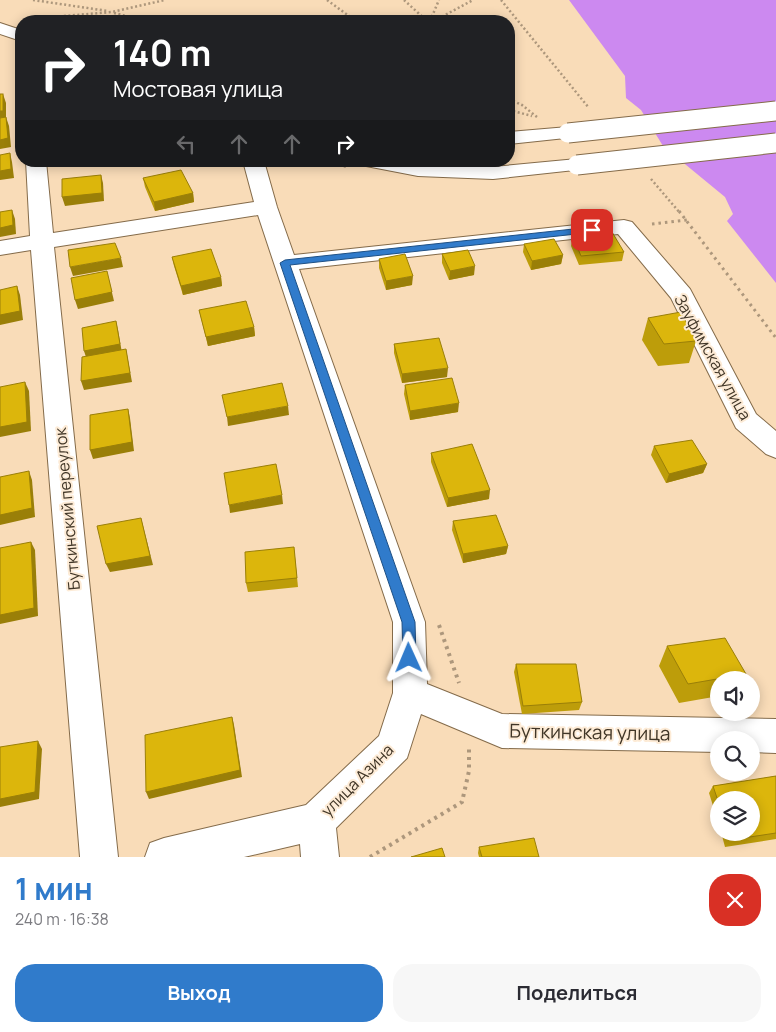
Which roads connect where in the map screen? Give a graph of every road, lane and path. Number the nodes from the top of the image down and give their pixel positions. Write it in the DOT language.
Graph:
graph roads {
  1 [pos="33,0"];
  2 [pos="165,0"];
  3 [pos="327,0"];
  4 [pos="404,0"];
  5 [pos="439,0"];
  6 [pos="473,0"];
  7 [pos="112,12"];
  8 [pos="80,15"];
  9 [pos="124,15"];
  10 [pos="348,15"];
  11 [pos="423,15"];
  12 [pos="433,15"];
  13 [pos="442,15"];
  14 [pos="0,28"];
  15 [pos="15,34"];
  16 [pos="515,101"];
  17 [pos="776,111"];
  18 [pos="538,117"];
  19 [pos="515,137"];
  20 [pos="776,143"];
  21 [pos="36,167"];
  22 [pos="254,167"];
  23 [pos="401,167"];
  24 [pos="266,207"];
  25 [pos="688,220"];
  26 [pos="617,227"];
  27 [pos="42,243"];
  28 [pos="0,248"];
  29 [pos="285,263"];
  30 [pos="776,447"];
  31 [pos="410,693"];
  32 [pos="776,736"];
  33 [pos="316,821"];
  34 [pos="99,857"];
  35 [pos="164,857"];
  36 [pos="320,857"];
  1 -- 7 [label="path"];
  2 -- 7 [label="path"];
  3 -- 10 [label="path"];
  4 -- 11 [label="path"];
  5 -- 12 [label="path"];
  6 -- 13 [label="path"];
  7 -- 8 [label="path"];
  7 -- 9 [label="path"];
  14 -- 15 [label="street"];
  16 -- 18 [label="path"];
  17 -- 19 [label="street, bridge"];
  20 -- 23 [label="street, bridge"];
  21 -- 27 [label="street, Буткинский переулок"];
  22 -- 24 [label="street, улица Азина"];
  24 -- 27 [label="street"];
  24 -- 29 [label="street, улица Азина"];
  25 -- 26 [label="path"];
  26 -- 29 [label="street"];
  26 -- 30 [label="street, Зауфимская улица"];
  27 -- 28 [label="street"];
  27 -- 34 [label="street, Буткинский переулок"];
  29 -- 31 [label="street, улица Азина"];
  31 -- 32 [label="street, Буткинская улица"];
  31 -- 33 [label="street, улица Азина"];
  33 -- 35 [label="street"];
  33 -- 36 [label="street, улица Азина"];
}
